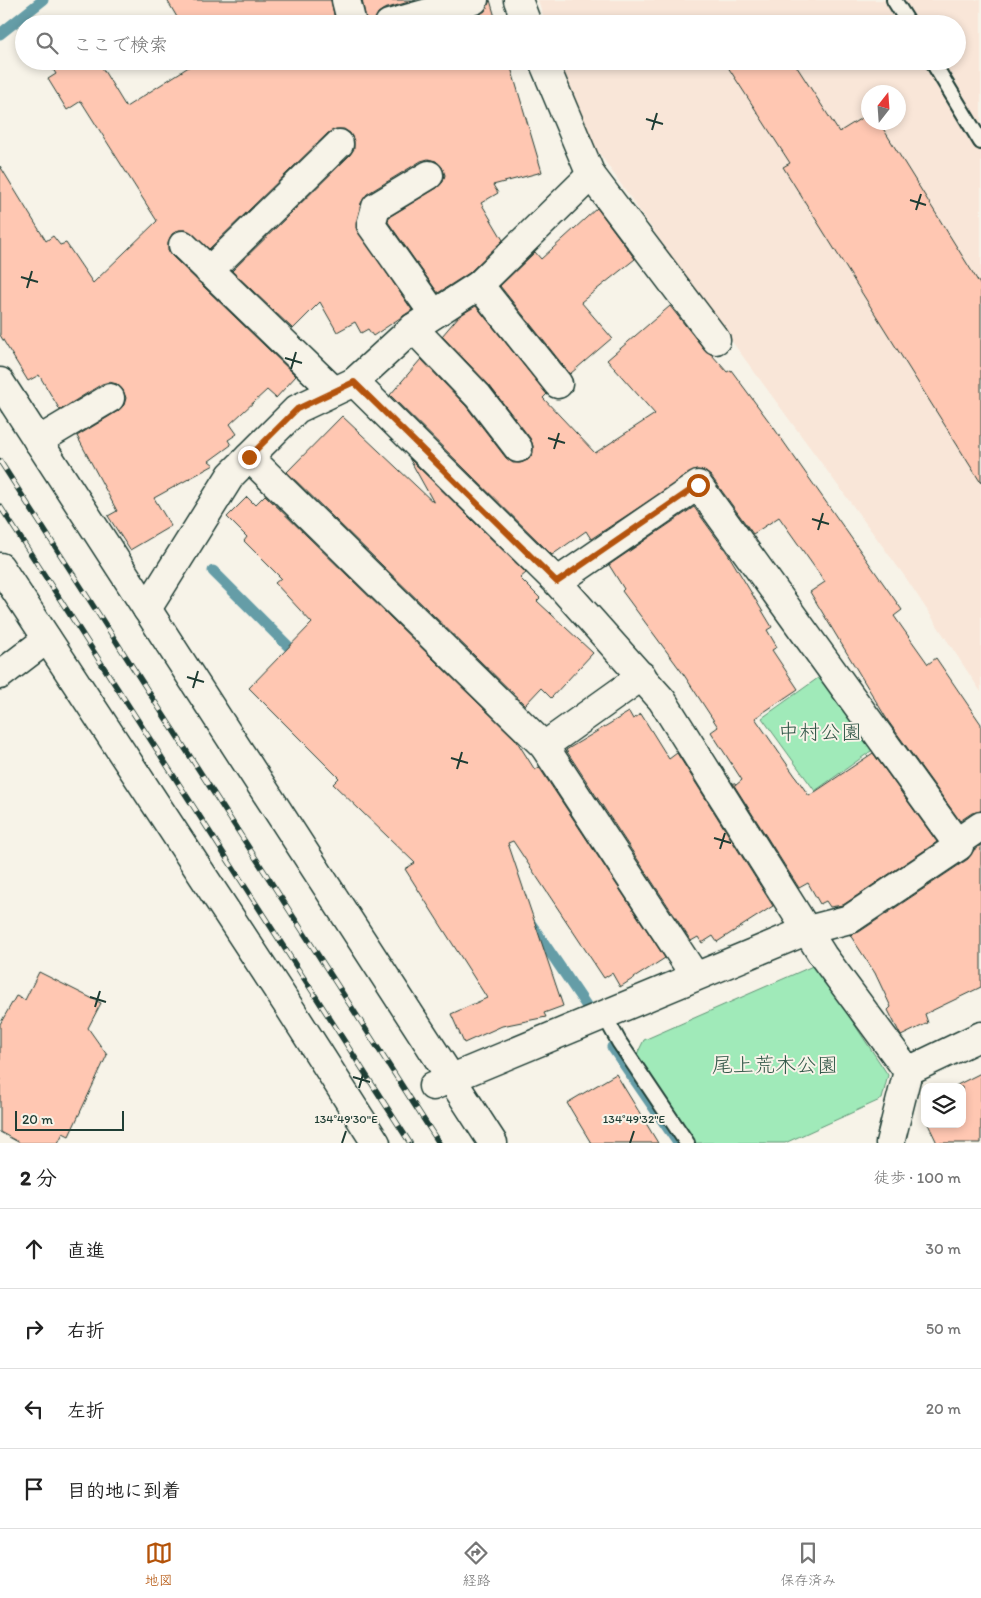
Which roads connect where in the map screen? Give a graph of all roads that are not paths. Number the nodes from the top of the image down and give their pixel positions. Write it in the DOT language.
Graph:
graph roads {
  1 [pos="346,0"];
  2 [pos="474,0"];
  3 [pos="518,0"];
  4 [pos="894,0"];
  5 [pos="350,15"];
  6 [pos="421,15"];
  7 [pos="524,15"];
  8 [pos="903,15"];
  9 [pos="547,70"];
  10 [pos="937,70"];
  11 [pos="981,142"];
  12 [pos="339,144"];
  13 [pos="430,175"];
  14 [pos="591,175"];
  15 [pos="183,245"];
  16 [pos="209,271"];
  17 [pos="479,285"];
  18 [pos="424,321"];
  19 [pos="716,340"];
  20 [pos="0,382"];
  21 [pos="558,384"];
  22 [pos="344,386"];
  23 [pos="110,398"];
  24 [pos="38,441"];
  25 [pos="518,448"];
  26 [pos="249,457"];
  27 [pos="0,567"];
  28 [pos="557,582"];
  29 [pos="147,609"];
  30 [pos="48,639"];
  31 [pos="0,675"];
  32 [pos="642,676"];
  33 [pos="544,746"];
  34 [pos="981,826"];
  35 [pos="956,843"];
  36 [pos="808,930"];
  37 [pos="695,976"];
  38 [pos="604,1015"];
  39 [pos="981,1036"];
  40 [pos="908,1071"];
  41 [pos="443,1083"];
  42 [pos="376,1143"];
  43 [pos="493,1143"];
  44 [pos="687,1143"];
  45 [pos="890,1143"];
  1 -- 5 [label="street"];
  2 -- 6 [label="street"];
  3 -- 7 [label="street"];
  4 -- 8 [label="lane"];
  9 -- 14 [label="street"];
  10 -- 11 [label="lane"];
  12 -- 16 [label="street"];
  13 -- 18 [label="street"];
  14 -- 17 [label="street"];
  14 -- 19 [label="street"];
  15 -- 16 [label="street"];
  16 -- 22 [label="street"];
  17 -- 18 [label="street"];
  17 -- 21 [label="street"];
  18 -- 22 [label="street"];
  18 -- 25 [label="street"];
  20 -- 24 [label="street"];
  22 -- 26 [label="street"];
  22 -- 28 [label="street"];
  23 -- 24 [label="street"];
  24 -- 29 [label="street"];
  26 -- 29 [label="street"];
  26 -- 33 [label="street"];
  27 -- 30 [label="street"];
  28 -- 32 [label="street"];
  28 -- 35 [label="street"];
  29 -- 41 [label="street"];
  30 -- 31 [label="street"];
  30 -- 42 [label="street"];
  32 -- 33 [label="street"];
  32 -- 36 [label="street"];
  33 -- 37 [label="street"];
  34 -- 35 [label="street"];
  35 -- 36 [label="street"];
  36 -- 37 [label="street"];
  36 -- 40 [label="street"];
  37 -- 38 [label="street"];
  38 -- 41 [label="street"];
  38 -- 44 [label="lane"];
  39 -- 40 [label="street"];
  40 -- 45 [label="street"];
  41 -- 43 [label="street"];
}
